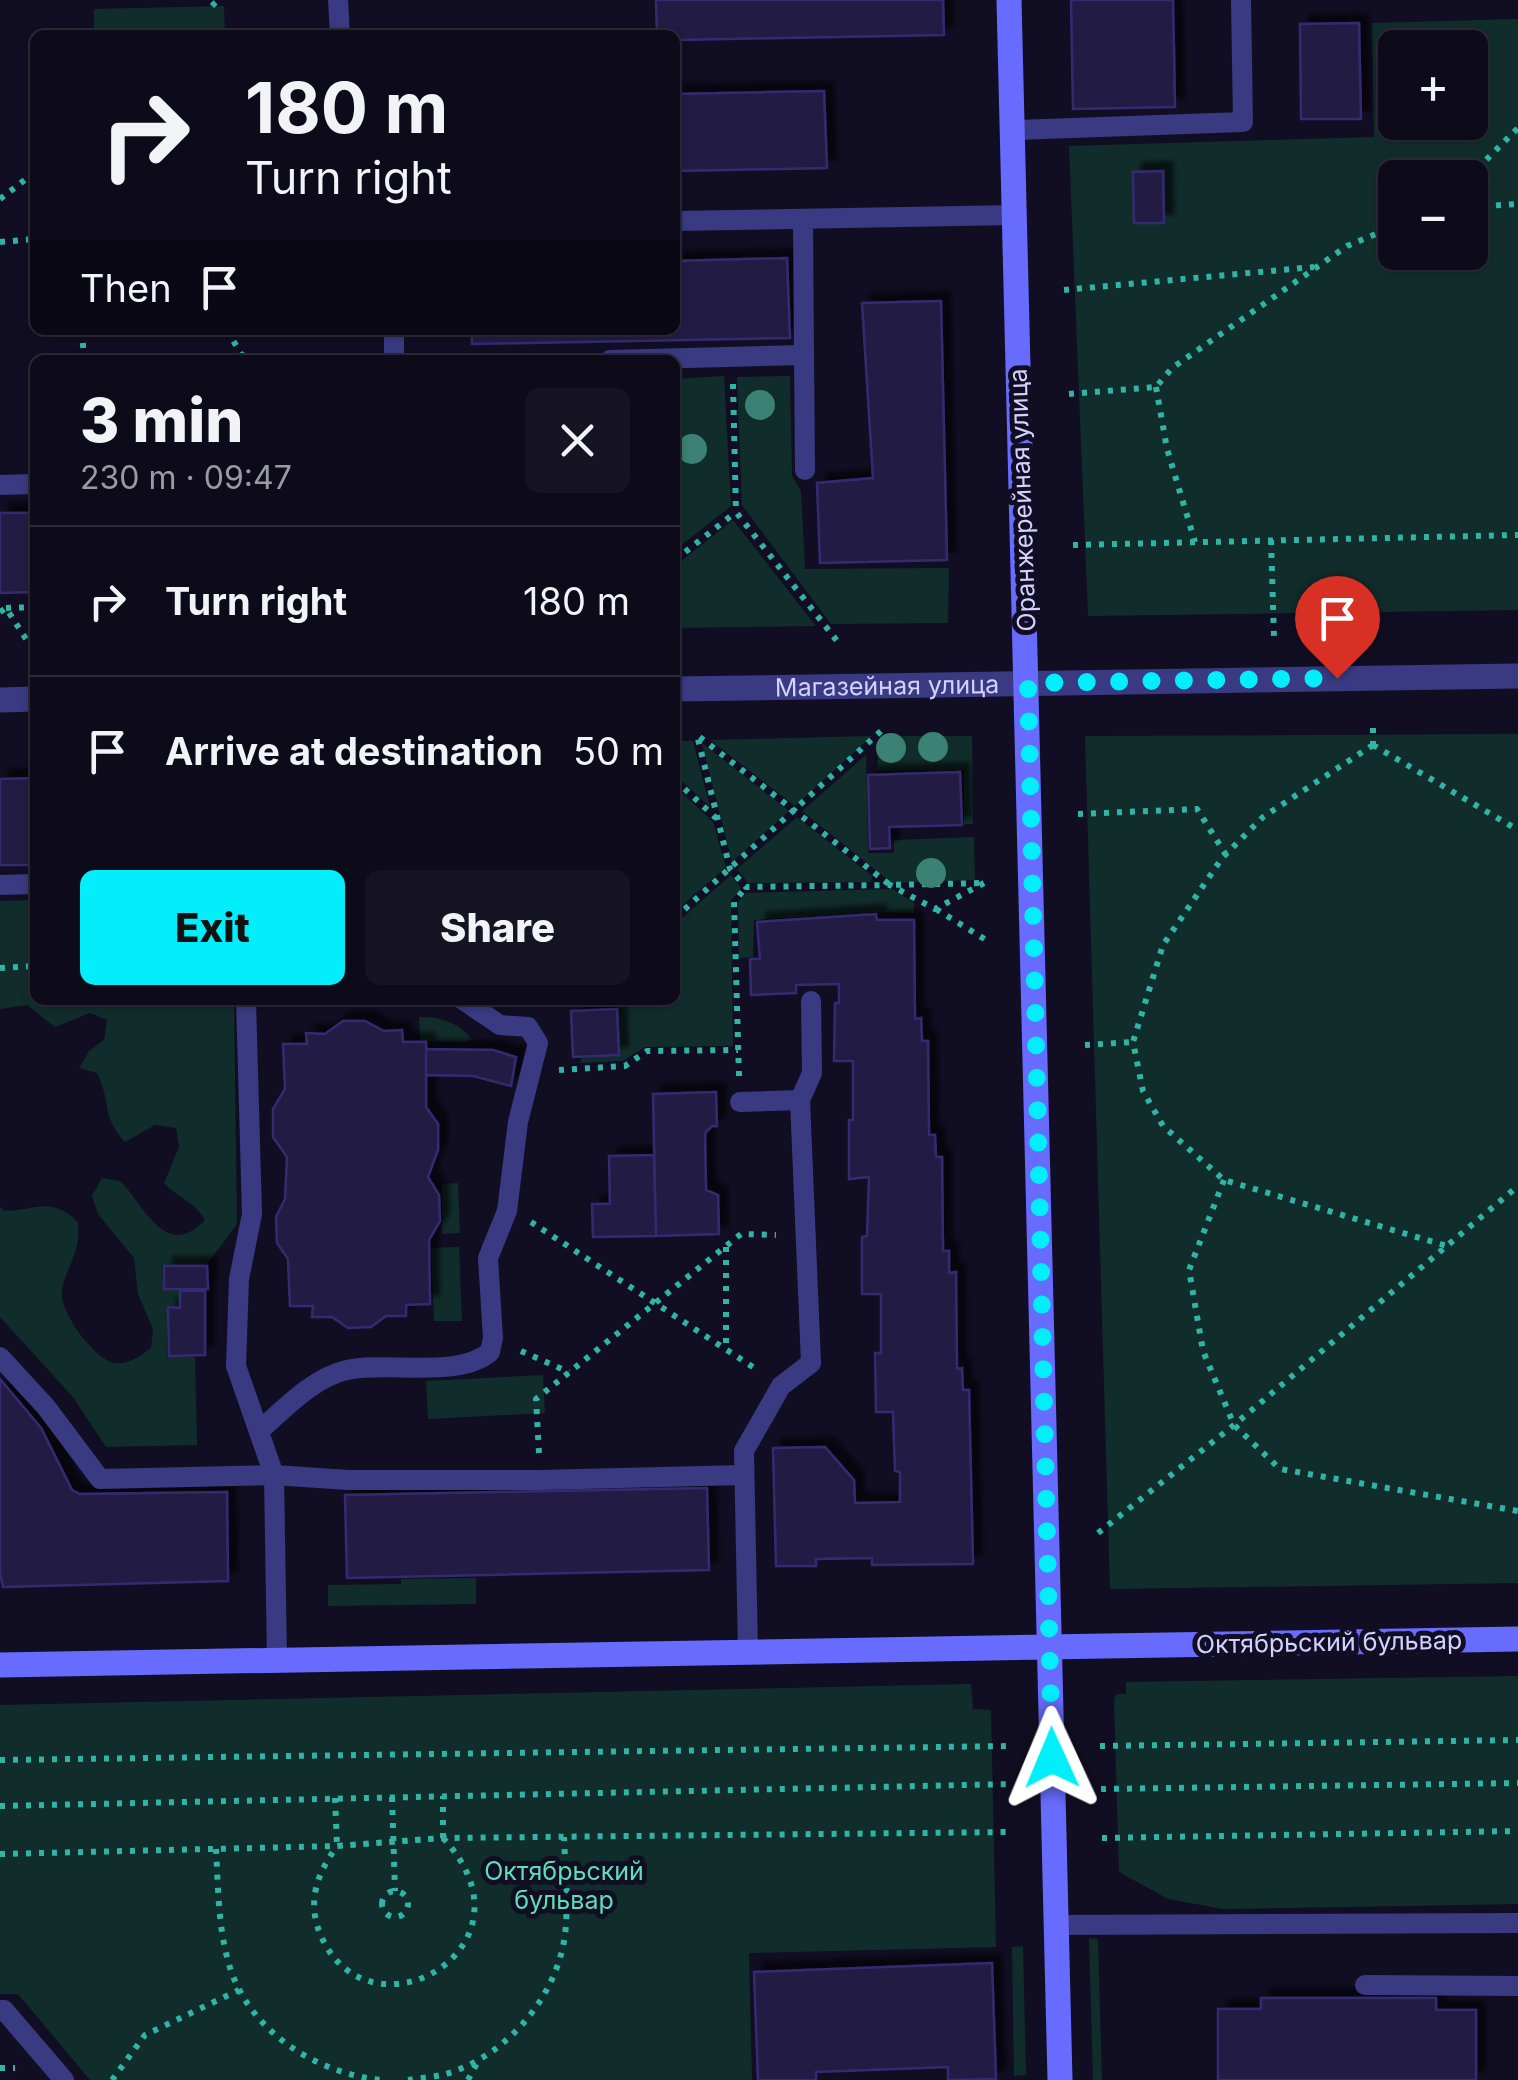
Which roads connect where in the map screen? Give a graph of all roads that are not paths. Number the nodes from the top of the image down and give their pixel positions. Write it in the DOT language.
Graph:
graph roads {
  1 [pos="1009,0"];
  2 [pos="1241,0"];
  3 [pos="1013,130"];
  4 [pos="1014,215"];
  5 [pos="803,218"];
  6 [pos="680,221"];
  7 [pos="804,355"];
  8 [pos="680,358"];
  9 [pos="805,470"];
  10 [pos="30,484"];
  11 [pos="0,485"];
  12 [pos="1518,676"];
  13 [pos="1028,683"];
  14 [pos="680,689"];
  15 [pos="30,699"];
  16 [pos="0,700"];
  17 [pos="30,884"];
  18 [pos="0,885"];
  19 [pos="811,1002"];
  20 [pos="246,1005"];
  21 [pos="470,1005"];
  22 [pos="800,1100"];
  23 [pos="740,1102"];
  24 [pos="0,1357"];
  25 [pos="259,1431"];
  26 [pos="274,1475"];
  27 [pos="743,1475"];
  28 [pos="1518,1639"];
  29 [pos="1049,1646"];
  30 [pos="748,1652"];
  31 [pos="277,1660"];
  32 [pos="0,1665"];
  33 [pos="1518,1923"];
  34 [pos="1056,1926"];
  35 [pos="1365,1985"];
  36 [pos="1518,1986"];
  37 [pos="0,2010"];
  38 [pos="64,2080"];
  39 [pos="1060,2080"];
  1 -- 3 [label="street, Оранжерейная улица"];
  2 -- 3 [label="lane"];
  3 -- 4 [label="street, Оранжерейная улица"];
  4 -- 5 [label="lane"];
  4 -- 13 [label="street, Оранжерейная улица"];
  5 -- 6 [label="lane"];
  5 -- 7 [label="lane"];
  7 -- 8 [label="lane"];
  7 -- 9 [label="lane"];
  10 -- 11 [label="lane"];
  12 -- 13 [label="street, Магазейная улица"];
  13 -- 14 [label="street, Магазейная улица"];
  13 -- 29 [label="street, Оранжерейная улица"];
  15 -- 16 [label="street"];
  17 -- 18 [label="lane"];
  19 -- 22 [label="lane"];
  20 -- 25 [label="lane"];
  21 -- 25 [label="lane"];
  22 -- 23 [label="lane"];
  22 -- 27 [label="lane"];
  24 -- 26 [label="lane"];
  25 -- 26 [label="lane"];
  26 -- 27 [label="lane"];
  26 -- 31 [label="lane"];
  27 -- 30 [label="lane"];
  28 -- 29 [label="street, Октябрьский бульвар"];
  29 -- 30 [label="street, Октябрьский бульвар"];
  29 -- 34 [label="street, Оранжерейная улица"];
  30 -- 31 [label="street, Октябрьский бульвар"];
  31 -- 32 [label="street, Октябрьский бульвар"];
  33 -- 34 [label="lane"];
  34 -- 39 [label="street, Оранжерейная улица"];
  35 -- 36 [label="lane"];
  37 -- 38 [label="lane"];
}
